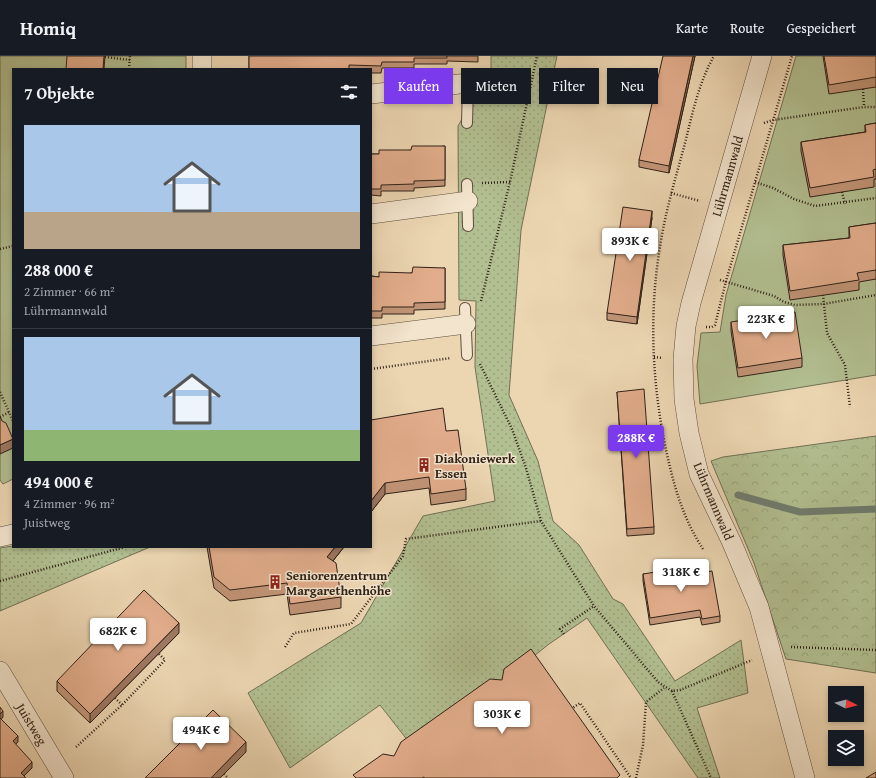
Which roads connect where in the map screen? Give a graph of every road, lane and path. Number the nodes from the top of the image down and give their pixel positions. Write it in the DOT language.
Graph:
graph roads {
  1 [pos="202,56"];
  2 [pos="537,56"];
  3 [pos="762,56"];
  4 [pos="792,56"];
  5 [pos="105,57"];
  6 [pos="130,58"];
  7 [pos="129,68"];
  8 [pos="202,68"];
  9 [pos="461,83"];
  10 [pos="531,84"];
  11 [pos="863,89"];
  12 [pos="372,94"];
  13 [pos="467,104"];
  14 [pos="527,104"];
  15 [pos="864,107"];
  16 [pos="876,107"];
  17 [pos="773,120"];
  18 [pos="467,123"];
  19 [pos="740,130"];
  20 [pos="510,182"];
  21 [pos="755,182"];
  22 [pos="468,192"];
  23 [pos="842,192"];
  24 [pos="671,193"];
  25 [pos="876,198"];
  26 [pos="844,204"];
  27 [pos="718,206"];
  28 [pos="372,214"];
  29 [pos="468,226"];
  30 [pos="12,246"];
  31 [pos="0,249"];
  32 [pos="698,274"];
  33 [pos="726,281"];
  34 [pos="823,295"];
  35 [pos="876,295"];
  36 [pos="823,304"];
  37 [pos="466,316"];
  38 [pos="686,326"];
  39 [pos="372,336"];
  40 [pos="467,355"];
  41 [pos="372,369"];
  42 [pos="0,392"];
  43 [pos="850,407"];
  44 [pos="9,412"];
  45 [pos="0,417"];
  46 [pos="12,419"];
  47 [pos="542,521"];
  48 [pos="12,534"];
  49 [pos="0,537"];
  50 [pos="121,548"];
  51 [pos="0,581"];
  52 [pos="594,606"];
  53 [pos="564,634"];
  54 [pos="285,647"];
  55 [pos="876,650"];
  56 [pos="771,651"];
  57 [pos="158,654"];
  58 [pos="0,671"];
  59 [pos="664,688"];
  60 [pos="672,691"];
  61 [pos="115,698"];
  62 [pos="122,705"];
  63 [pos="571,709"];
  64 [pos="76,747"];
  65 [pos="224,774"];
  66 [pos="64,778"];
  67 [pos="228,778"];
  68 [pos="631,778"];
  69 [pos="636,778"];
  70 [pos="711,778"];
  71 [pos="805,778"];
  1 -- 8 [label="street"];
  2 -- 10 [label="path"];
  3 -- 19 [label="street, Lührmannwald"];
  4 -- 17 [label="path"];
  5 -- 6 [label="path"];
  6 -- 7 [label="path"];
  9 -- 12 [label="street"];
  11 -- 15 [label="path"];
  13 -- 18 [label="lane"];
  14 -- 20 [label="path"];
  15 -- 16 [label="path"];
  15 -- 17 [label="path"];
  17 -- 19 [label="path"];
  17 -- 21 [label="path"];
  19 -- 27 [label="street, Lührmannwald"];
  20 -- 22 [label="path"];
  20 -- 37 [label="path"];
  21 -- 26 [label="path"];
  21 -- 33 [label="path"];
  22 -- 28 [label="street"];
  22 -- 29 [label="lane"];
  23 -- 26 [label="path"];
  24 -- 27 [label="path"];
  25 -- 26 [label="path"];
  27 -- 32 [label="street, Lührmannwald"];
  30 -- 31 [label="path"];
  32 -- 33 [label="path"];
  32 -- 38 [label="street, Lührmannwald"];
  33 -- 36 [label="path"];
  33 -- 38 [label="path"];
  34 -- 36 [label="path"];
  35 -- 36 [label="path"];
  36 -- 43 [label="path"];
  37 -- 39 [label="street"];
  37 -- 40 [label="lane"];
  38 -- 56 [label="street, Lührmannwald"];
  40 -- 41 [label="path"];
  40 -- 47 [label="path"];
  42 -- 44 [label="path"];
  44 -- 45 [label="path"];
  44 -- 46 [label="path"];
  47 -- 52 [label="path"];
  47 -- 54 [label="path"];
  48 -- 49 [label="street"];
  50 -- 51 [label="path"];
  52 -- 53 [label="path"];
  52 -- 59 [label="path"];
  55 -- 56 [label="path"];
  56 -- 60 [label="path"];
  56 -- 71 [label="street, Lührmannwald"];
  57 -- 62 [label="path"];
  58 -- 66 [label="street, Juistweg"];
  59 -- 60 [label="path"];
  59 -- 69 [label="path"];
  60 -- 70 [label="path"];
  61 -- 62 [label="path"];
  62 -- 64 [label="path"];
  63 -- 68 [label="path"];
  65 -- 67 [label="path"];
}
